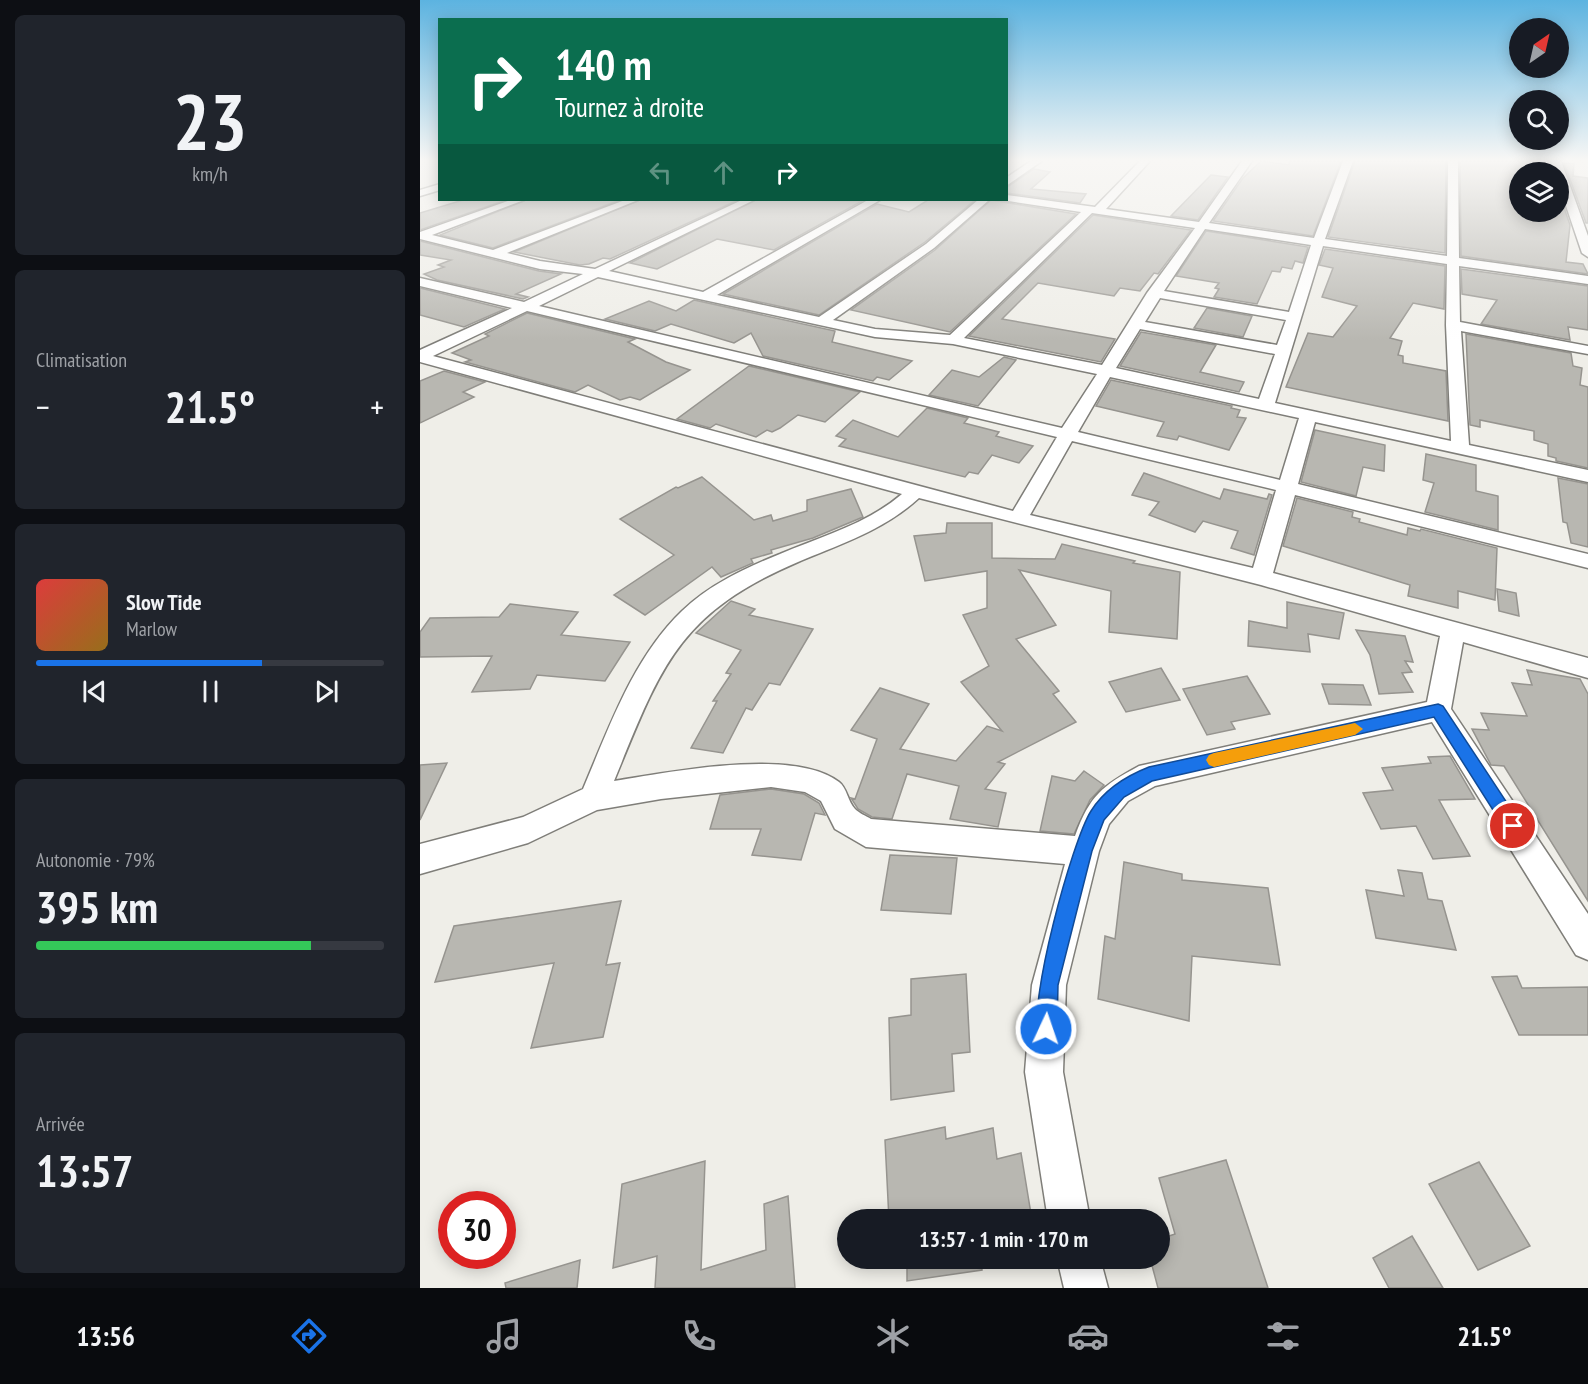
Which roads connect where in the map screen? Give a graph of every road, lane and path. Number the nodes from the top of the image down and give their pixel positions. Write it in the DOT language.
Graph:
graph roads {
  1 [pos="461,221"];
  2 [pos="579,221"];
  3 [pos="704,221"];
  4 [pos="838,221"];
  5 [pos="959,221"];
  6 [pos="1081,221"];
  7 [pos="1168,221"];
  8 [pos="1204,221"];
  9 [pos="1326,221"];
  10 [pos="1454,221"];
  11 [pos="1577,221"];
  12 [pos="1201,226"];
  13 [pos="420,236"];
  14 [pos="1318,242"];
  15 [pos="494,254"];
  16 [pos="1588,254"];
  17 [pos="1454,261"];
  18 [pos="594,272"];
  19 [pos="1588,280"];
  20 [pos="420,282"];
  21 [pos="1154,293"];
  22 [pos="705,296"];
  23 [pos="527,308"];
  24 [pos="1295,317"];
  25 [pos="824,320"];
  26 [pos="1134,324"];
  27 [pos="1453,325"];
  28 [pos="953,340"];
  29 [pos="1588,350"];
  30 [pos="1284,351"];
  31 [pos="420,357"];
  32 [pos="1106,371"];
  33 [pos="1266,407"];
  34 [pos="1308,416"];
  35 [pos="1065,436"];
  36 [pos="1460,448"];
  37 [pos="1588,476"];
  38 [pos="1289,487"];
  39 [pos="915,492"];
  40 [pos="1018,519"];
  41 [pos="1588,561"];
  42 [pos="1261,577"];
  43 [pos="1453,630"];
  44 [pos="1588,668"];
  45 [pos="1438,710"];
  46 [pos="593,798"];
  47 [pos="1083,851"];
  48 [pos="420,859"];
  49 [pos="1588,943"];
  50 [pos="1067,1209"];
  51 [pos="1080,1269"];
  52 [pos="1086,1288"];
  1 -- 13 [label="street"];
  2 -- 15 [label="street"];
  3 -- 18 [label="street"];
  4 -- 22 [label="street"];
  5 -- 25 [label="street"];
  6 -- 28 [label="street"];
  7 -- 12 [label="street"];
  8 -- 12 [label="street"];
  9 -- 14 [label="street"];
  10 -- 17 [label="street"];
  11 -- 16 [label="street"];
  12 -- 14 [label="street"];
  12 -- 21 [label="street"];
  13 -- 15 [label="street"];
  14 -- 17 [label="street"];
  14 -- 24 [label="street"];
  15 -- 18 [label="street"];
  17 -- 19 [label="street"];
  17 -- 27 [label="street"];
  18 -- 22 [label="street"];
  18 -- 23 [label="street"];
  20 -- 23 [label="street"];
  21 -- 24 [label="street"];
  21 -- 26 [label="street"];
  22 -- 25 [label="street"];
  23 -- 31 [label="street"];
  23 -- 35 [label="street"];
  24 -- 30 [label="street"];
  25 -- 28 [label="street"];
  26 -- 30 [label="street"];
  26 -- 32 [label="street"];
  27 -- 29 [label="street"];
  27 -- 36 [label="street"];
  28 -- 32 [label="street"];
  30 -- 33 [label="street"];
  31 -- 39 [label="street"];
  32 -- 33 [label="street"];
  32 -- 35 [label="street"];
  33 -- 34 [label="street"];
  34 -- 36 [label="street"];
  34 -- 38 [label="street"];
  35 -- 38 [label="street"];
  35 -- 40 [label="street"];
  36 -- 37 [label="street"];
  38 -- 41 [label="street"];
  38 -- 42 [label="street"];
  39 -- 40 [label="street"];
  39 -- 46 [label="street"];
  40 -- 42 [label="street"];
  42 -- 43 [label="street"];
  43 -- 44 [label="street"];
  43 -- 45 [label="street"];
  45 -- 47 [label="street"];
  45 -- 49 [label="street"];
  46 -- 47 [label="street"];
  46 -- 48 [label="street"];
  47 -- 50 [label="street"];
  51 -- 52 [label="street"];
}
